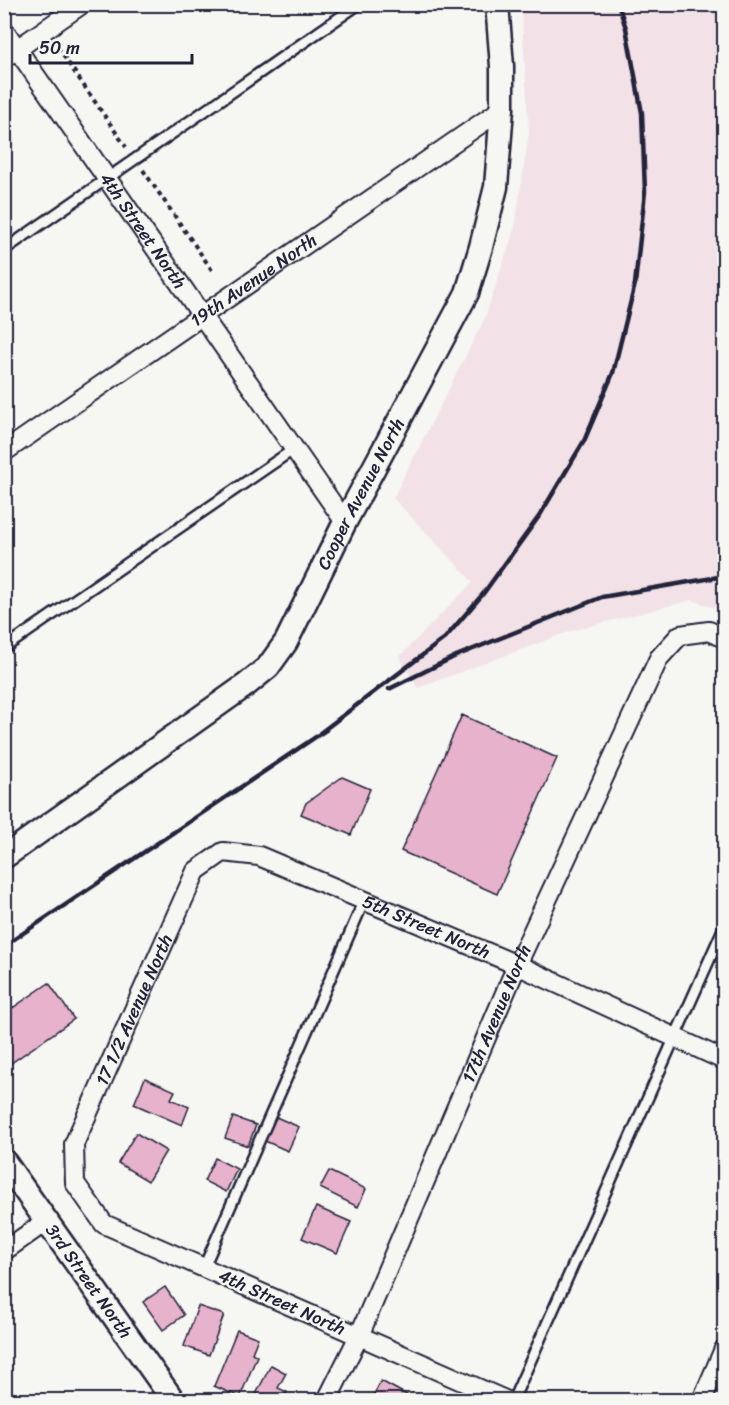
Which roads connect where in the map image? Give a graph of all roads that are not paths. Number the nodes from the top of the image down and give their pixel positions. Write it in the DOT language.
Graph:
graph roads {
  1 [pos="82,4"];
  2 [pos="359,4"];
  3 [pos="497,4"];
  4 [pos="4,30"];
  5 [pos="11,53"];
  6 [pos="502,109"];
  7 [pos="107,178"];
  8 [pos="4,250"];
  9 [pos="202,316"];
  10 [pos="294,449"];
  11 [pos="4,452"];
  12 [pos="345,522"];
  13 [pos="724,638"];
  14 [pos="4,648"];
  15 [pos="223,852"];
  16 [pos="4,857"];
  17 [pos="364,901"];
  18 [pos="724,927"];
  19 [pos="517,965"];
  20 [pos="677,1038"];
  21 [pos="724,1059"];
  22 [pos="4,1161"];
  23 [pos="75,1183"];
  24 [pos="48,1220"];
  25 [pos="4,1251"];
  26 [pos="204,1267"];
  27 [pos="359,1336"];
  28 [pos="724,1349"];
  29 [pos="173,1401"];
  30 [pos="327,1401"];
  31 [pos="505,1401"];
  32 [pos="513,1401"];
  33 [pos="702,1401"];
  1 -- 5 [label="street"];
  2 -- 7 [label="lane"];
  3 -- 6 [label="street, Cooper Avenue North"];
  4 -- 5 [label="street, 4th Street North"];
  5 -- 7 [label="street, 4th Street North"];
  6 -- 9 [label="street, 19th Avenue North"];
  6 -- 12 [label="street, Cooper Avenue North"];
  7 -- 8 [label="lane"];
  7 -- 9 [label="street, 4th Street North"];
  9 -- 10 [label="street, 4th Street North"];
  9 -- 11 [label="street, 19th Avenue North"];
  10 -- 12 [label="street, 4th Street North"];
  10 -- 14 [label="lane"];
  12 -- 16 [label="street, Cooper Avenue North"];
  13 -- 19 [label="street, 17th Avenue North"];
  15 -- 17 [label="street, 5th Street North"];
  15 -- 23 [label="street, 17 1/2 Avenue North"];
  17 -- 19 [label="street, 5th Street North"];
  17 -- 26 [label="lane"];
  18 -- 20 [label="lane"];
  19 -- 20 [label="street, 5th Street North"];
  19 -- 27 [label="street, 17th Avenue North"];
  20 -- 21 [label="street, 5th Street North"];
  20 -- 32 [label="lane"];
  22 -- 24 [label="street, 3rd Street North"];
  23 -- 26 [label="street, 4th Street North"];
  24 -- 25 [label="street"];
  24 -- 29 [label="street, 3rd Street North"];
  26 -- 27 [label="street, 4th Street North"];
  27 -- 30 [label="street, 17th Avenue North"];
  27 -- 31 [label="street, 4th Street North"];
  28 -- 33 [label="street"];
}
